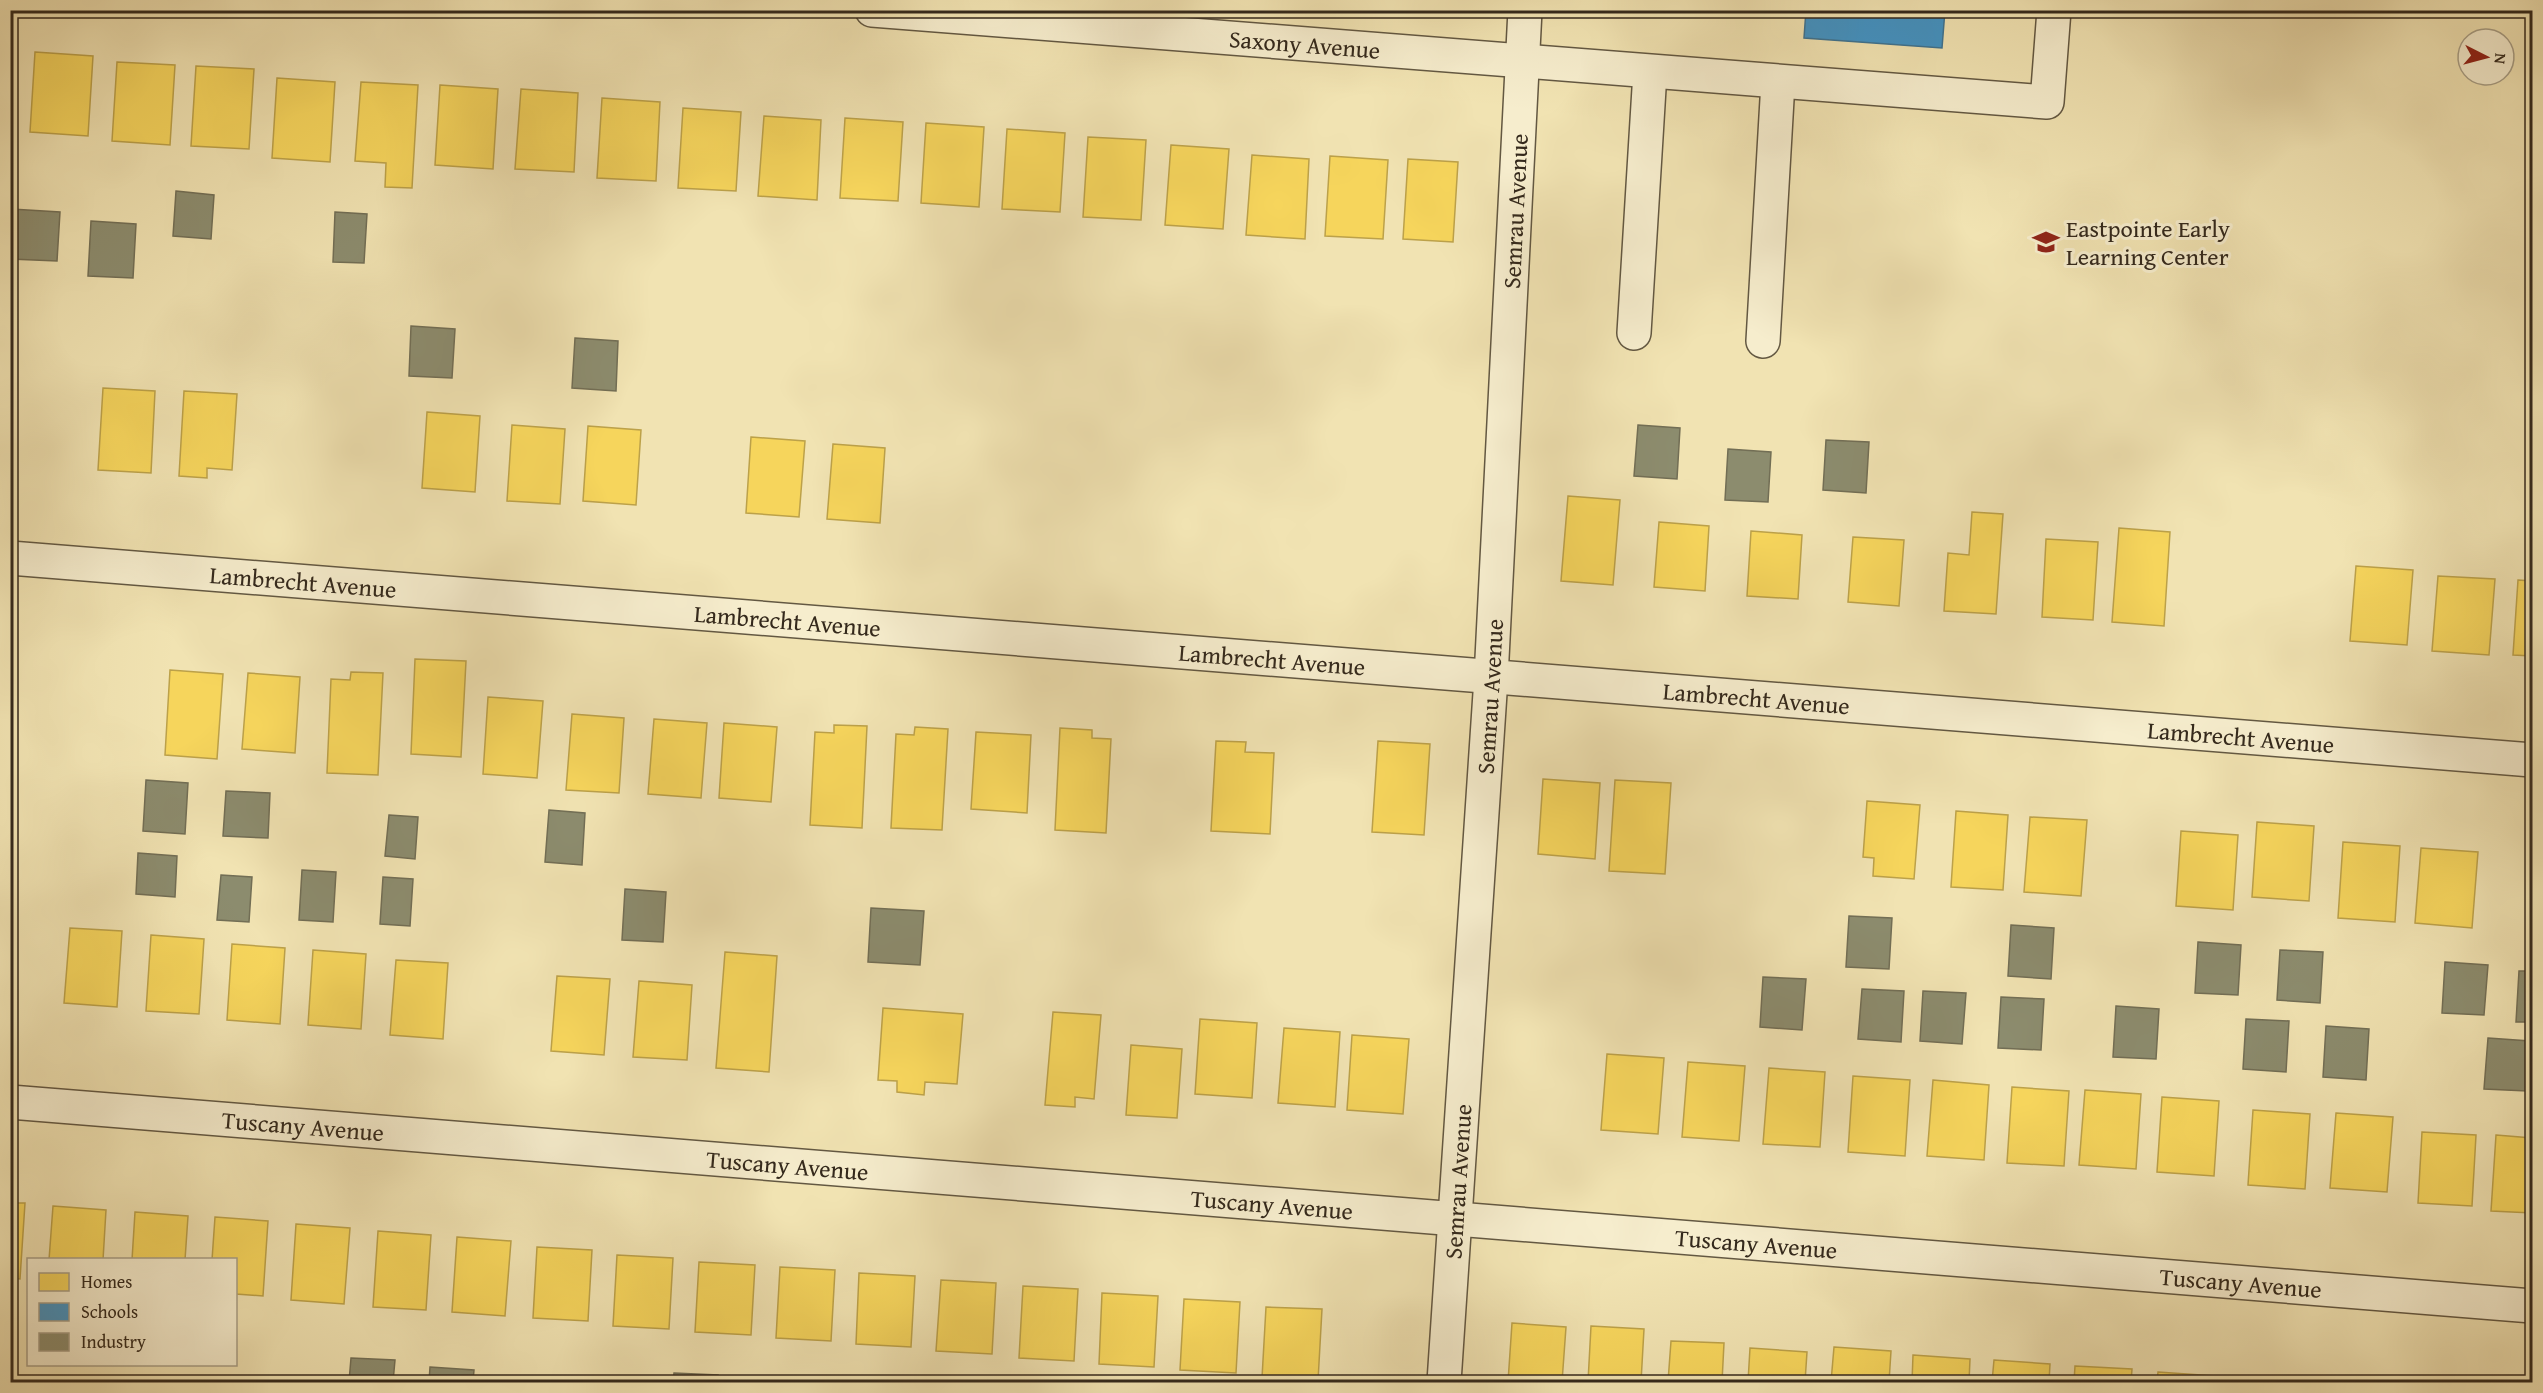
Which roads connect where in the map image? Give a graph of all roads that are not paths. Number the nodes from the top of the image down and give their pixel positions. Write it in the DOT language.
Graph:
graph roads {
  1 [pos="872,10"];
  2 [pos="1525,10"];
  3 [pos="2054,10"];
  4 [pos="1521,63"];
  5 [pos="1650,72"];
  6 [pos="1778,82"];
  7 [pos="1634,333"];
  8 [pos="1763,342"];
  9 [pos="10,558"];
  10 [pos="1491,678"];
  11 [pos="2532,760"];
  12 [pos="10,1102"];
  13 [pos="1455,1219"];
  14 [pos="2532,1306"];
  15 [pos="1444,1383"];
  1 -- 4 [label="street, Saxony Avenue"];
  2 -- 4 [label="street, Semrau Avenue"];
  3 -- 6 [label="street, Saxony Avenue"];
  4 -- 5 [label="street, Saxony Avenue"];
  4 -- 10 [label="street, Semrau Avenue"];
  5 -- 6 [label="street, Saxony Avenue"];
  5 -- 7 [label="street"];
  6 -- 8 [label="street"];
  9 -- 10 [label="street, Lambrecht Avenue"];
  10 -- 11 [label="street, Lambrecht Avenue"];
  10 -- 13 [label="street, Semrau Avenue"];
  12 -- 13 [label="street, Tuscany Avenue"];
  13 -- 14 [label="street, Tuscany Avenue"];
  13 -- 15 [label="street, Semrau Avenue"];
}
